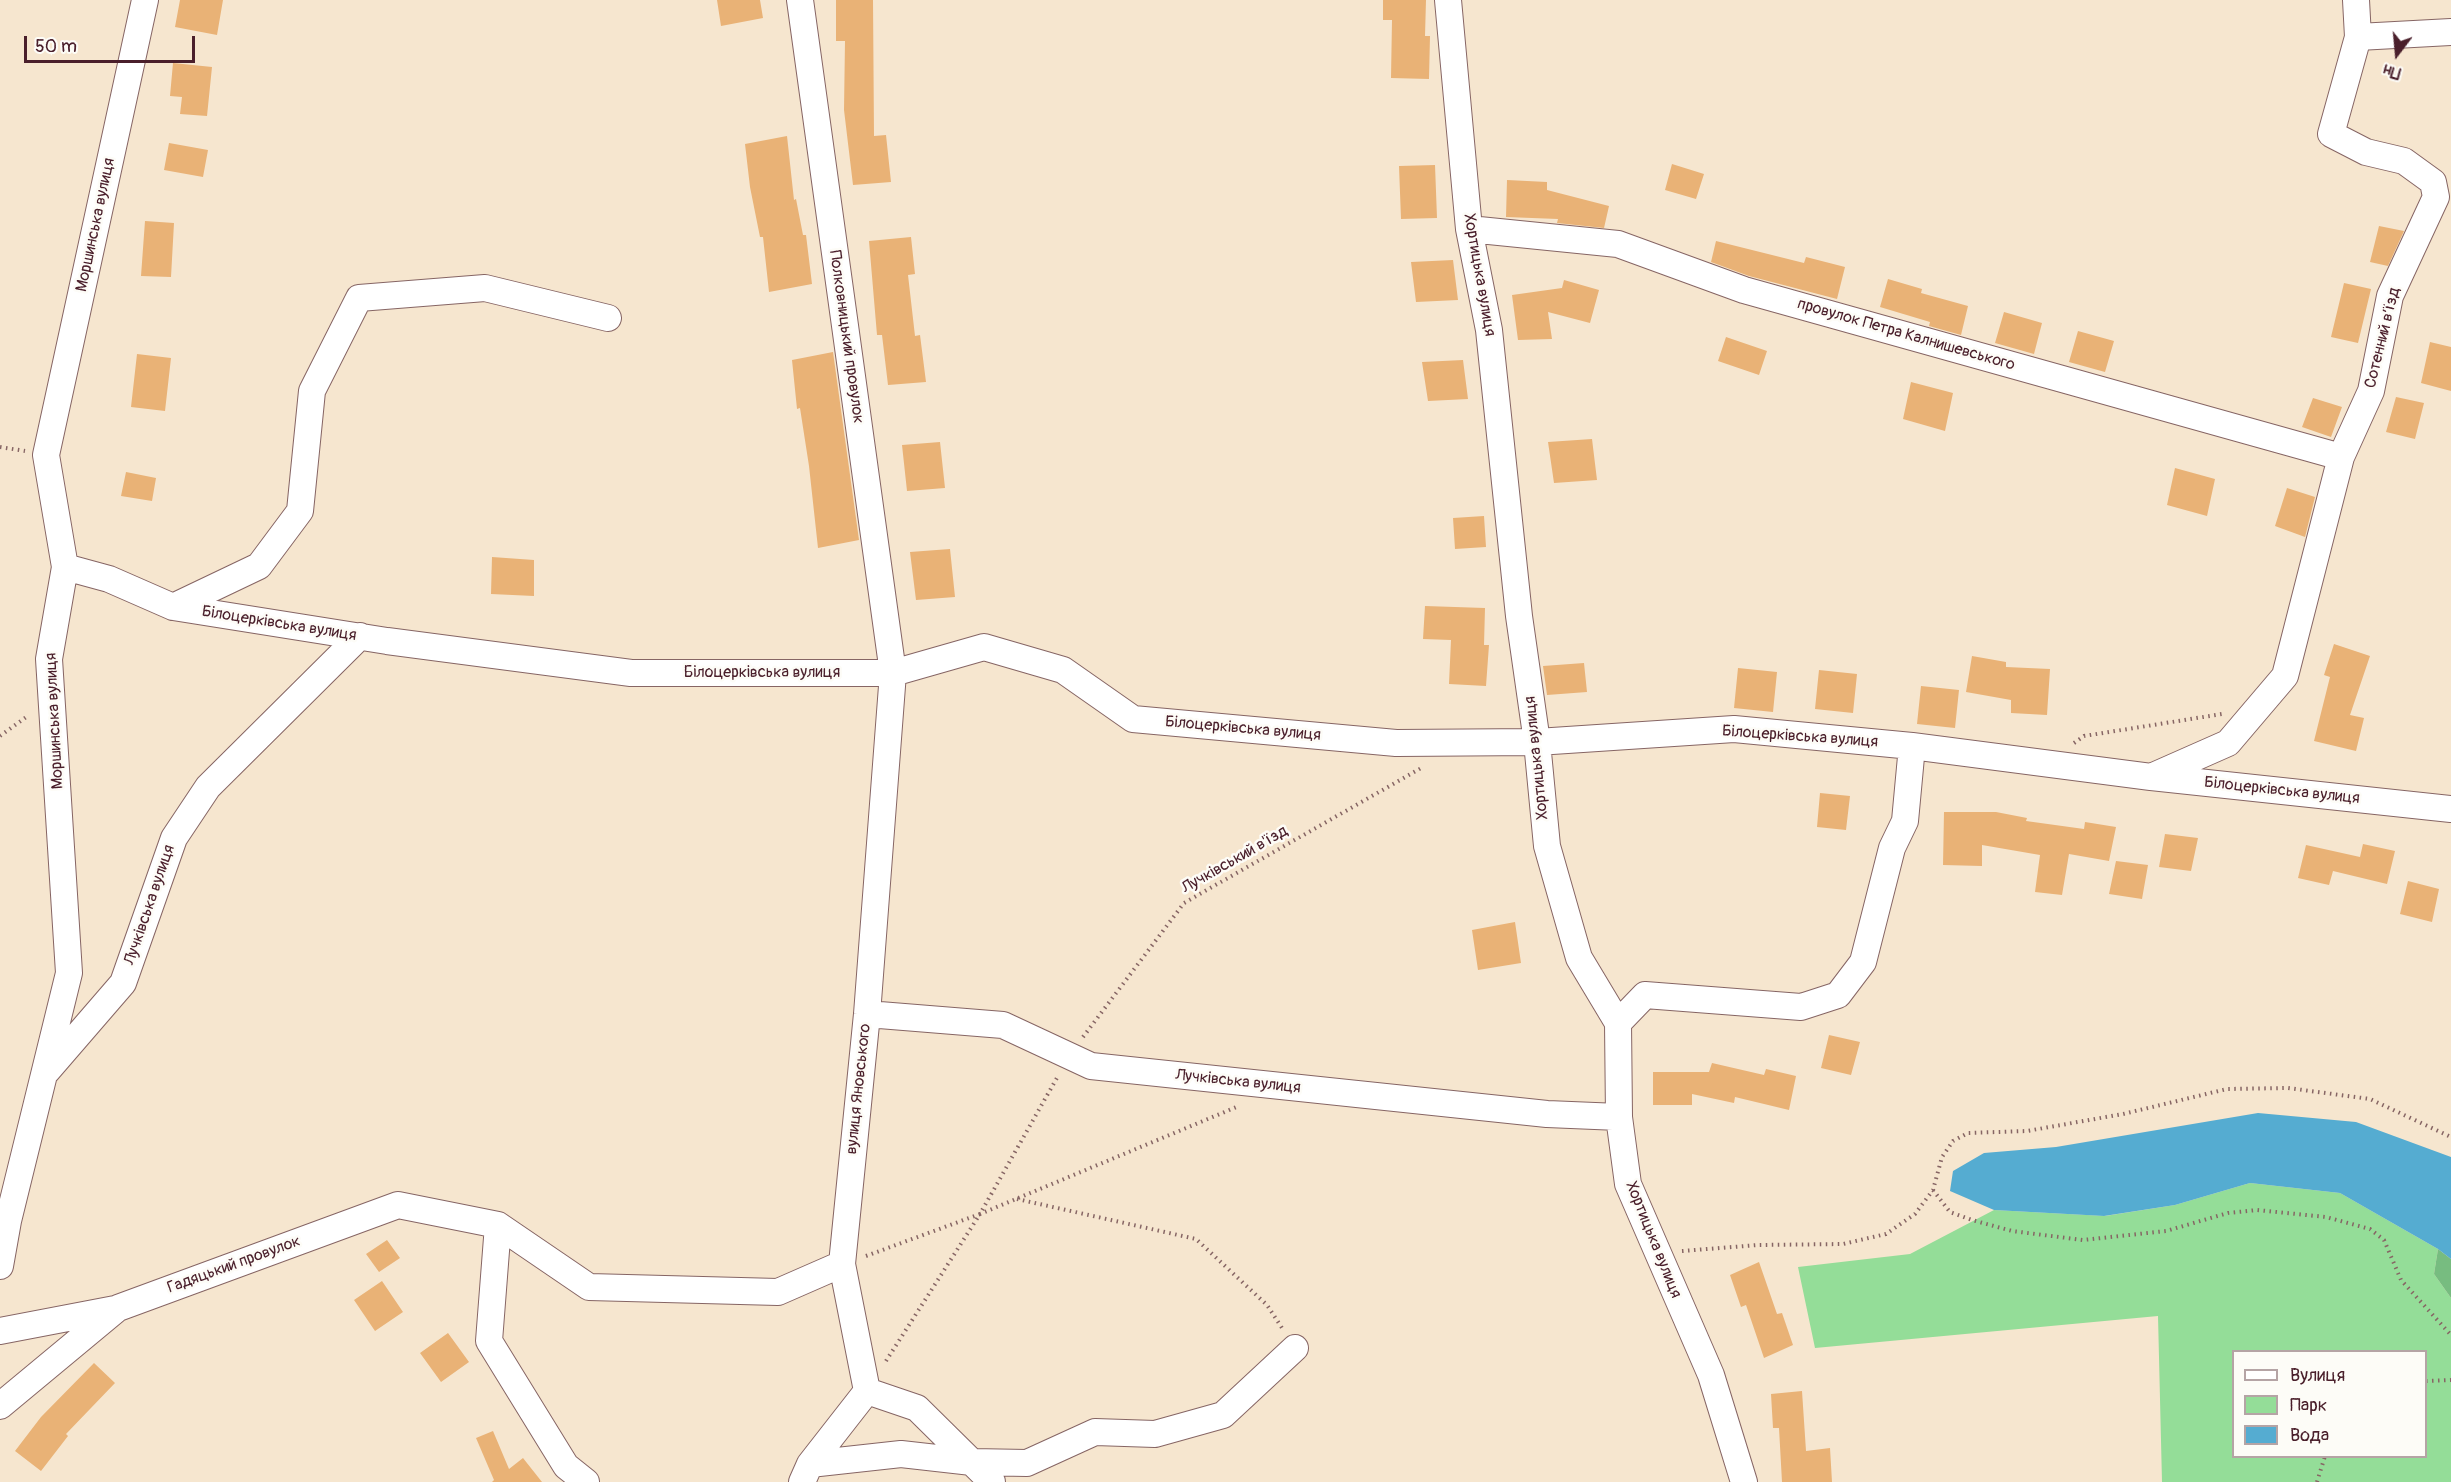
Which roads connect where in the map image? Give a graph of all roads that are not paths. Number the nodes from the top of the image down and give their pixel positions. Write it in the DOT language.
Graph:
graph roads {
  1 [pos="145,0"];
  2 [pos="800,0"];
  3 [pos="1448,0"];
  4 [pos="2356,0"];
  5 [pos="2451,32"];
  6 [pos="2358,37"];
  7 [pos="1469,229"];
  8 [pos="608,318"];
  9 [pos="2341,457"];
  10 [pos="64,567"];
  11 [pos="173,607"];
  12 [pos="360,636"];
  13 [pos="894,673"];
  14 [pos="1537,742"];
  15 [pos="1912,746"];
  16 [pos="2151,777"];
  17 [pos="2451,809"];
  18 [pos="867,1014"];
  19 [pos="1618,1023"];
  20 [pos="45,1075"];
  21 [pos="1618,1117"];
  22 [pos="498,1226"];
  23 [pos="842,1264"];
  24 [pos="0,1266"];
  25 [pos="118,1308"];
  26 [pos="0,1331"];
  27 [pos="1295,1348"];
  28 [pos="867,1390"];
  29 [pos="0,1406"];
  30 [pos="972,1462"];
  31 [pos="806,1473"];
  32 [pos="586,1482"];
  33 [pos="992,1482"];
  34 [pos="1744,1482"];
  1 -- 10 [label="street, Моршинська вулиця"];
  2 -- 13 [label="street, Полковницький провулок"];
  3 -- 7 [label="street, Хортицька вулиця"];
  4 -- 6 [label="street"];
  5 -- 6 [label="street"];
  6 -- 9 [label="street, Сотенний в’їзд"];
  7 -- 9 [label="street, провулок Петра Калнишевського"];
  7 -- 14 [label="street, Хортицька вулиця"];
  8 -- 11 [label="street"];
  9 -- 16 [label="street, Сотенний в’їзд"];
  10 -- 11 [label="street, Білоцерківська вулиця"];
  10 -- 20 [label="street, Моршинська вулиця"];
  11 -- 12 [label="street, Білоцерківська вулиця"];
  12 -- 13 [label="street, Білоцерківська вулиця"];
  12 -- 20 [label="street, Лучківська вулиця"];
  13 -- 14 [label="street, Білоцерківська вулиця"];
  13 -- 18 [label="street, вулиця Яновського"];
  14 -- 15 [label="street, Білоцерківська вулиця"];
  14 -- 19 [label="street, Хортицька вулиця"];
  15 -- 16 [label="street, Білоцерківська вулиця"];
  15 -- 19 [label="street"];
  16 -- 17 [label="street, Білоцерківська вулиця"];
  18 -- 21 [label="street, Лучківська вулиця"];
  18 -- 23 [label="street, вулиця Яновського"];
  19 -- 21 [label="street, Хортицька вулиця"];
  20 -- 24 [label="street, Моршинська вулиця"];
  21 -- 34 [label="street, Хортицька вулиця"];
  22 -- 23 [label="street, Гадяцький провулок"];
  22 -- 25 [label="street, Гадяцький провулок"];
  22 -- 32 [label="street"];
  23 -- 28 [label="street, вулиця Яновського"];
  25 -- 26 [label="street"];
  25 -- 29 [label="street, Гадяцький провулок"];
  27 -- 30 [label="street"];
  28 -- 30 [label="street"];
  28 -- 31 [label="street"];
  30 -- 31 [label="street"];
  30 -- 33 [label="street"];
}
